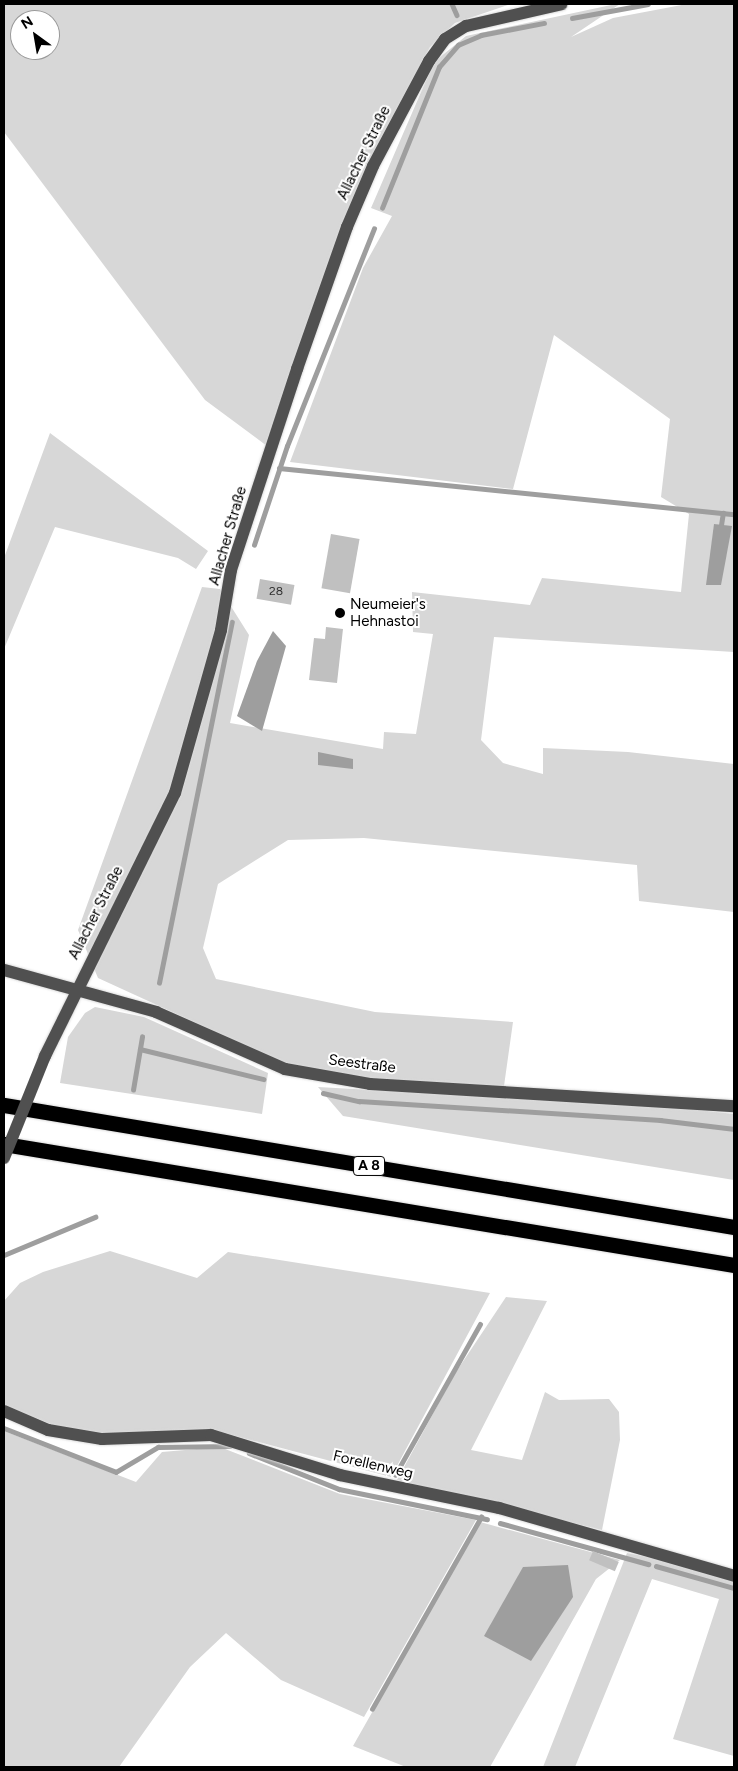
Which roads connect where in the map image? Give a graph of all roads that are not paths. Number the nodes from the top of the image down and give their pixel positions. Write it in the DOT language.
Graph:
graph roads {
  1 [pos="560,4"];
  2 [pos="4,970"];
  3 [pos="76,989"];
  4 [pos="4,1105"];
  5 [pos="734,1106"];
  6 [pos="4,1144"];
  7 [pos="4,1158"];
  8 [pos="734,1227"];
  9 [pos="734,1265"];
  10 [pos="4,1411"];
  11 [pos="734,1576"];
  1 -- 3 [label="street, Allacher Straße"];
  2 -- 3 [label="street, Seestraße"];
  3 -- 5 [label="street, Seestraße"];
  3 -- 7 [label="street, Allacher Straße, bridge"];
  4 -- 8 [label="highway, A 8"];
  6 -- 9 [label="highway"];
  10 -- 11 [label="street, Forellenweg"];
}
